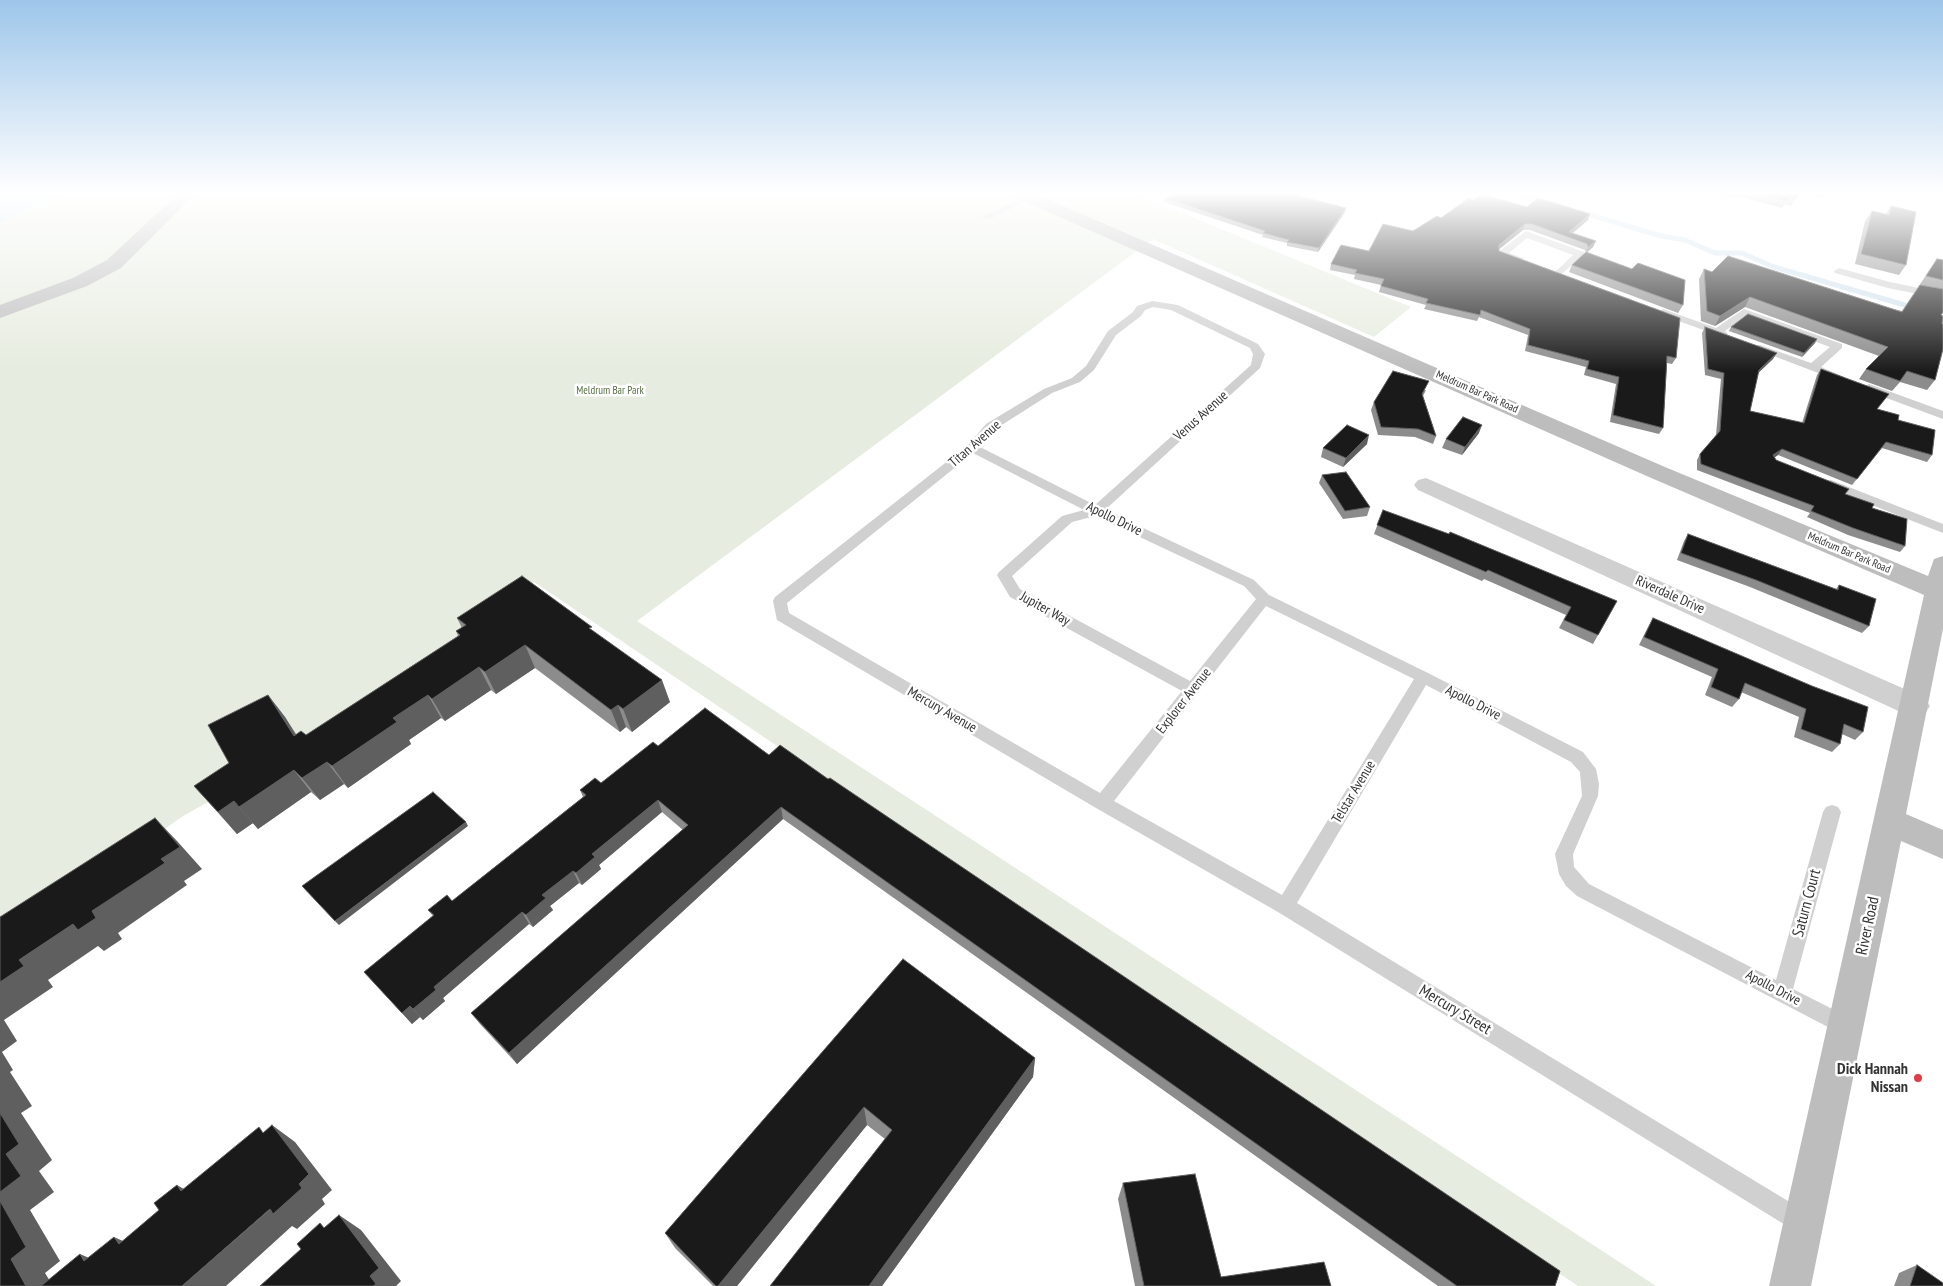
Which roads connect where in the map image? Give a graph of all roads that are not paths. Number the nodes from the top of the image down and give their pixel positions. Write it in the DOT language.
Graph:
graph roads {
  1 [pos="126,252"];
  2 [pos="1156,252"];
  3 [pos="1504,252"];
  4 [pos="1575,252"];
  5 [pos="1530,264"];
  6 [pos="1839,271"];
  7 [pos="1558,274"];
  8 [pos="1943,296"];
  9 [pos="1652,308"];
  10 [pos="0,312"];
  11 [pos="1213,325"];
  12 [pos="1717,332"];
  13 [pos="1813,368"];
  14 [pos="1943,415"];
  15 [pos="972,448"];
  16 [pos="1823,480"];
  17 [pos="1426,485"];
  18 [pos="1096,511"];
  19 [pos="1943,529"];
  20 [pos="1940,577"];
  21 [pos="1264,599"];
  22 [pos="782,616"];
  23 [pos="1423,677"];
  24 [pos="1193,690"];
  25 [pos="1915,706"];
  26 [pos="1102,803"];
  27 [pos="1832,812"];
  28 [pos="1890,821"];
  29 [pos="1943,845"];
  30 [pos="1285,906"];
  31 [pos="1782,993"];
  32 [pos="1847,1027"];
  33 [pos="1805,1224"];
  34 [pos="1790,1286"];
  1 -- 10 [label="street"];
  2 -- 20 [label="street, Meldrum Bar Park Road"];
  3 -- 5 [label="lane"];
  4 -- 7 [label="lane"];
  6 -- 8 [label="lane"];
  9 -- 12 [label="lane"];
  11 -- 15 [label="lane, Titan Avenue"];
  11 -- 18 [label="lane, Venus Avenue"];
  12 -- 13 [label="lane"];
  12 -- 13 [label="lane"];
  13 -- 14 [label="lane"];
  15 -- 18 [label="lane, Apollo Drive"];
  15 -- 22 [label="lane, Titan Avenue"];
  16 -- 19 [label="lane"];
  17 -- 25 [label="street, Riverdale Drive"];
  18 -- 21 [label="lane, Apollo Drive"];
  18 -- 24 [label="lane, Jupiter Way"];
  20 -- 25 [label="street, River Road"];
  21 -- 23 [label="lane, Apollo Drive"];
  21 -- 24 [label="lane, Explorer Avenue"];
  22 -- 26 [label="lane, Mercury Avenue"];
  23 -- 30 [label="lane, Telstar Avenue"];
  23 -- 31 [label="lane, Apollo Drive"];
  24 -- 26 [label="lane, Explorer Avenue"];
  25 -- 28 [label="street, River Road"];
  26 -- 30 [label="lane, Mercury Street"];
  27 -- 31 [label="lane, Saturn Court"];
  28 -- 29 [label="street"];
  28 -- 32 [label="street, River Road"];
  30 -- 33 [label="lane, Mercury Street"];
  31 -- 32 [label="lane, Apollo Drive"];
  32 -- 33 [label="street, River Road"];
  33 -- 34 [label="street, River Road"];
}
